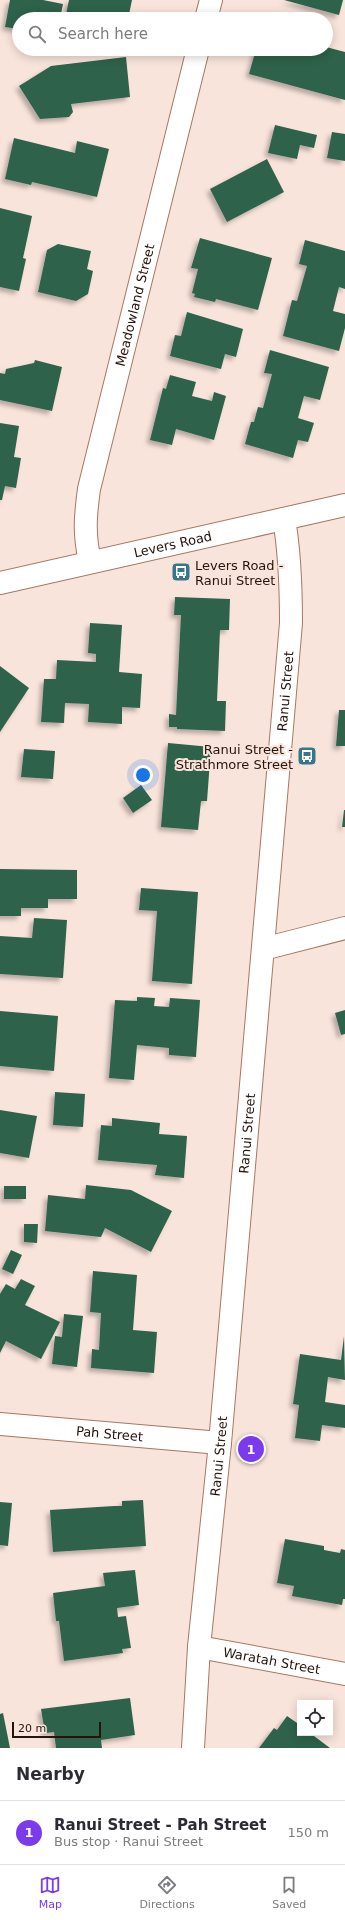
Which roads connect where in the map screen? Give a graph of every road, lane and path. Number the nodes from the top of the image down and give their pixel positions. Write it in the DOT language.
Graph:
graph roads {
  1 [pos="210,0"];
  2 [pos="207,12"];
  3 [pos="196,56"];
  4 [pos="345,505"];
  5 [pos="284,519"];
  6 [pos="90,562"];
  7 [pos="0,583"];
  8 [pos="345,928"];
  9 [pos="263,949"];
  10 [pos="0,1424"];
  11 [pos="220,1443"];
  12 [pos="199,1647"];
  13 [pos="345,1674"];
  14 [pos="193,1748"];
  1 -- 2 [label="street"];
  3 -- 6 [label="street, Meadowland Street"];
  4 -- 5 [label="street, Levers Road"];
  5 -- 6 [label="street, Levers Road"];
  5 -- 9 [label="street, Ranui Street"];
  6 -- 7 [label="street, Levers Road"];
  8 -- 9 [label="street"];
  9 -- 11 [label="street, Ranui Street"];
  10 -- 11 [label="street, Pah Street"];
  11 -- 12 [label="street, Ranui Street"];
  12 -- 13 [label="street, Waratah Street"];
  12 -- 14 [label="street, Ranui Street"];
}
